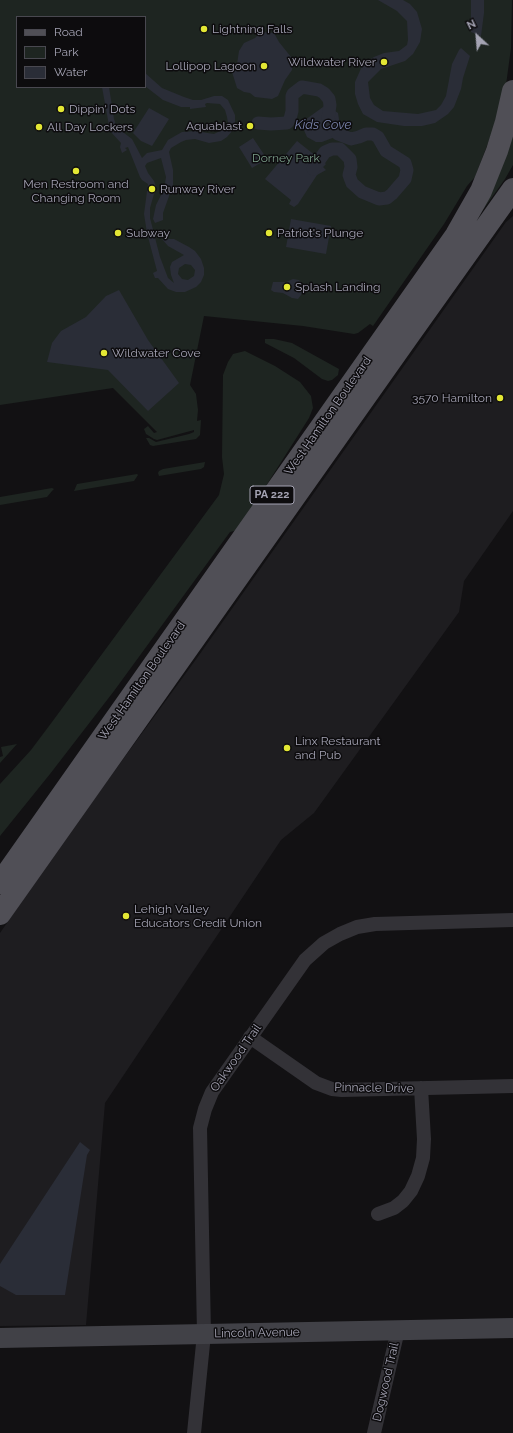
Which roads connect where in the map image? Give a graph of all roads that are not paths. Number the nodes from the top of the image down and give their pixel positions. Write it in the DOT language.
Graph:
graph roads {
  1 [pos="513,91"];
  2 [pos="512,194"];
  3 [pos="0,883"];
  4 [pos="0,914"];
  5 [pos="513,920"];
  6 [pos="250,1037"];
  7 [pos="513,1086"];
  8 [pos="421,1088"];
  9 [pos="378,1214"];
  10 [pos="513,1328"];
  11 [pos="398,1330"];
  12 [pos="204,1334"];
  13 [pos="0,1338"];
  14 [pos="194,1433"];
  15 [pos="374,1433"];
  1 -- 3 [label="main road, West Hamilton Boulevard / PA 222"];
  2 -- 4 [label="main road, West Hamilton Boulevard / PA 222"];
  5 -- 6 [label="street, Oakwood Trail"];
  6 -- 8 [label="street, Pinnacle Drive"];
  6 -- 12 [label="street, Oakwood Trail"];
  7 -- 8 [label="street, Pinnacle Drive"];
  8 -- 9 [label="street"];
  10 -- 11 [label="street, Lincoln Avenue"];
  11 -- 12 [label="street, Lincoln Avenue"];
  11 -- 15 [label="street, Dogwood Trail"];
  12 -- 13 [label="street, Lincoln Avenue"];
  12 -- 14 [label="street, Oakwood Trail"];
}
